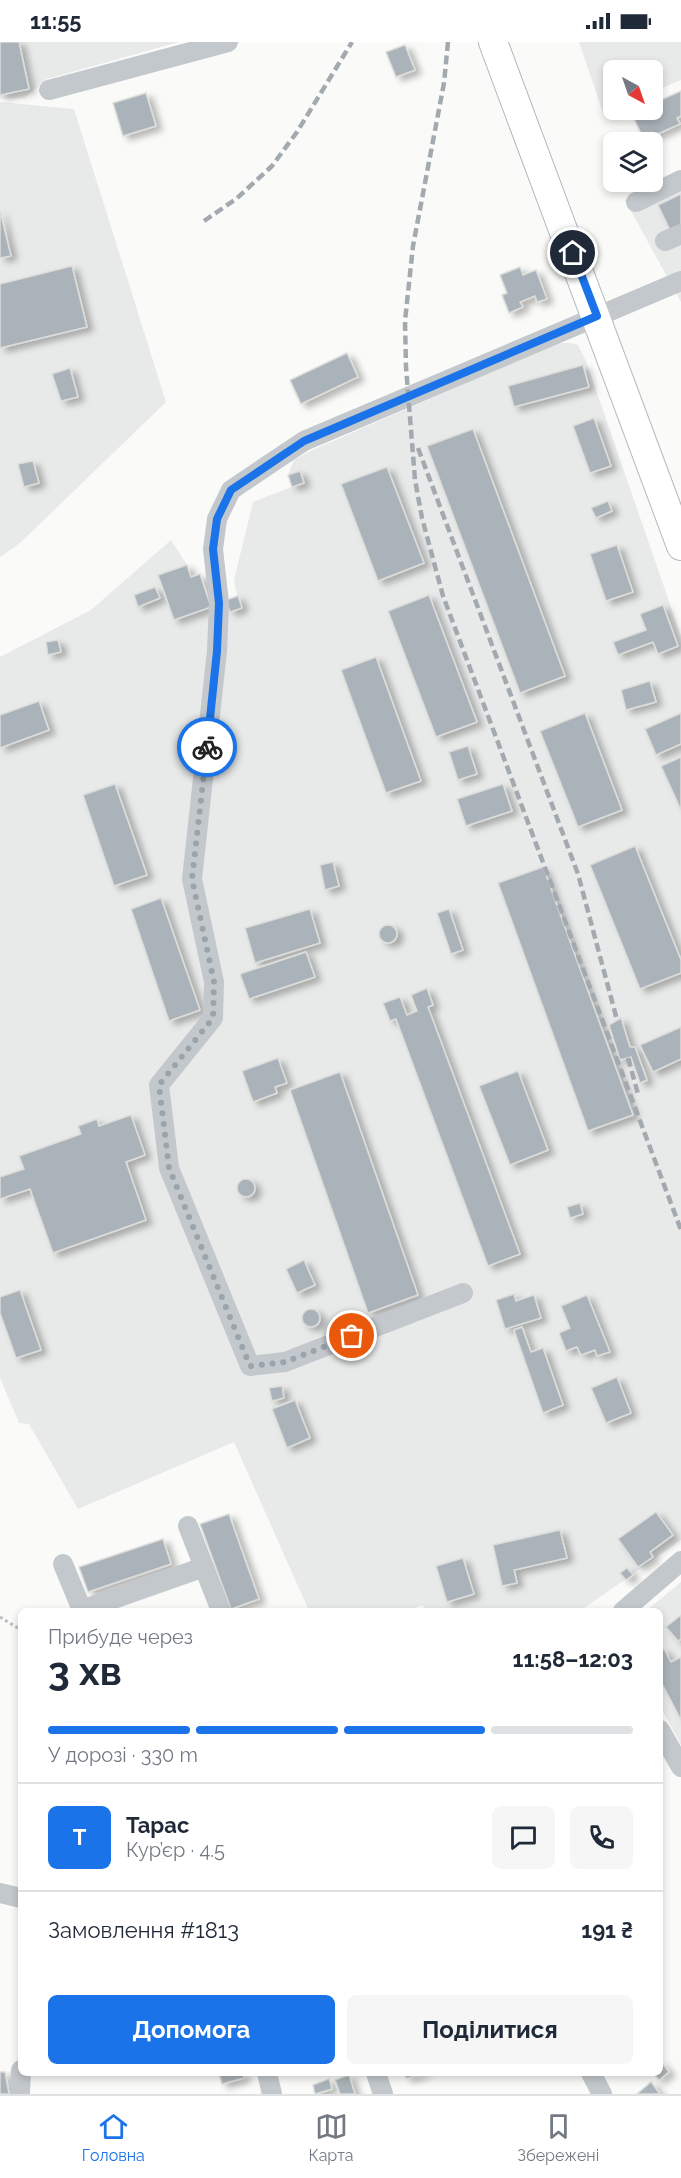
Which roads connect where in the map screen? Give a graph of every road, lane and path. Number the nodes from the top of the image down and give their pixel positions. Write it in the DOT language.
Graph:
graph roads {
  1 [pos="228,42"];
  2 [pos="493,42"];
  3 [pos="49,90"];
  4 [pos="681,180"];
  5 [pos="636,202"];
  6 [pos="681,281"];
  7 [pos="597,316"];
  8 [pos="681,546"];
  9 [pos="463,1293"];
  10 [pos="188,1526"];
  11 [pos="681,1561"];
  12 [pos="63,1564"];
  13 [pos="204,1567"];
  14 [pos="81,1608"];
  15 [pos="88,1608"];
  16 [pos="219,1608"];
  17 [pos="626,1608"];
  18 [pos="0,1617"];
  19 [pos="18,1628"];
  20 [pos="663,1735"];
  21 [pos="681,1767"];
  22 [pos="0,1893"];
  23 [pos="18,1897"];
  24 [pos="268,2076"];
  25 [pos="377,2076"];
  26 [pos="593,2076"];
  27 [pos="272,2094"];
  28 [pos="383,2094"];
  29 [pos="602,2094"];
  1 -- 3 [label="street"];
  2 -- 7 [label="highway"];
  4 -- 5 [label="street"];
  6 -- 7 [label="street"];
  7 -- 8 [label="highway"];
  7 -- 9 [label="street"];
  10 -- 13 [label="street"];
  11 -- 17 [label="street"];
  12 -- 14 [label="street"];
  13 -- 15 [label="street"];
  13 -- 16 [label="street"];
  18 -- 19 [label="path"];
  20 -- 21 [label="street"];
  22 -- 23 [label="street"];
  24 -- 27 [label="street"];
  25 -- 28 [label="street"];
  26 -- 29 [label="street"];
}
